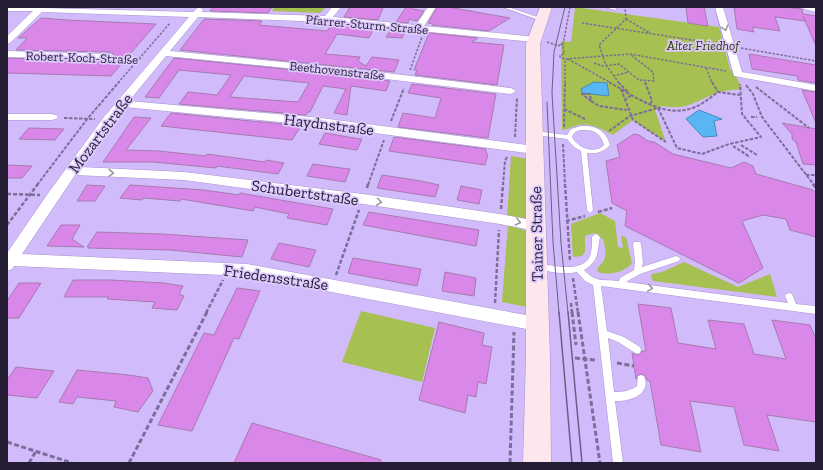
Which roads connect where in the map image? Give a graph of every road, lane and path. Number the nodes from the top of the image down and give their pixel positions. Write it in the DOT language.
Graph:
graph roads {
  1 [pos="337,7"];
  2 [pos="432,7"];
  3 [pos="504,7"];
  4 [pos="546,7"];
  5 [pos="570,7"];
  6 [pos="606,7"];
  7 [pos="625,7"];
  8 [pos="719,7"];
  9 [pos="807,7"];
  10 [pos="7,8"];
  11 [pos="41,8"];
  12 [pos="816,8"];
  13 [pos="615,9"];
  14 [pos="198,11"];
  15 [pos="182,14"];
  16 [pos="327,19"];
  17 [pos="626,19"];
  18 [pos="541,20"];
  19 [pos="582,23"];
  20 [pos="422,28"];
  21 [pos="618,28"];
  22 [pos="651,34"];
  23 [pos="534,39"];
  24 [pos="7,41"];
  25 [pos="731,46"];
  26 [pos="7,54"];
  27 [pos="564,54"];
  28 [pos="630,54"];
  29 [pos="602,56"];
  30 [pos="111,57"];
  31 [pos="160,57"];
  32 [pos="140,59"];
  33 [pos="566,59"];
  34 [pos="816,61"];
  35 [pos="594,63"];
  36 [pos="606,66"];
  37 [pos="706,67"];
  38 [pos="629,72"];
  39 [pos="739,74"];
  40 [pos="612,76"];
  41 [pos="407,78"];
  42 [pos="645,82"];
  43 [pos="620,88"];
  44 [pos="816,88"];
  45 [pos="511,91"];
  46 [pos="718,92"];
  47 [pos="632,95"];
  48 [pos="740,95"];
  49 [pos="624,100"];
  50 [pos="591,101"];
  51 [pos="122,104"];
  52 [pos="650,104"];
  53 [pos="658,108"];
  54 [pos="564,109"];
  55 [pos="627,110"];
  56 [pos="7,116"];
  57 [pos="630,116"];
  58 [pos="757,116"];
  59 [pos="52,117"];
  60 [pos="751,117"];
  61 [pos="88,118"];
  62 [pos="108,120"];
  63 [pos="809,128"];
  64 [pos="592,129"];
  65 [pos="388,131"];
  66 [pos="534,133"];
  67 [pos="602,134"];
  68 [pos="567,137"];
  69 [pos="666,142"];
  70 [pos="741,145"];
  71 [pos="733,146"];
  72 [pos="535,150"];
  73 [pos="584,150"];
  74 [pos="757,155"];
  75 [pos="750,157"];
  76 [pos="72,171"];
  77 [pos="806,174"];
  78 [pos="816,175"];
  79 [pos="816,188"];
  80 [pos="7,194"];
  81 [pos="30,194"];
  82 [pos="54,195"];
  83 [pos="363,200"];
  84 [pos="590,210"];
  85 [pos="7,225"];
  86 [pos="536,226"];
  87 [pos="596,237"];
  88 [pos="637,244"];
  89 [pos="676,259"];
  90 [pos="9,263"];
  91 [pos="536,266"];
  92 [pos="229,269"];
  93 [pos="575,269"];
  94 [pos="637,272"];
  95 [pos="597,283"];
  96 [pos="333,285"];
  97 [pos="622,285"];
  98 [pos="789,296"];
  99 [pos="571,304"];
  100 [pos="793,307"];
  101 [pos="816,310"];
  102 [pos="519,324"];
  103 [pos="603,334"];
  104 [pos="576,345"];
  105 [pos="637,350"];
  106 [pos="575,358"];
  107 [pos="585,359"];
  108 [pos="641,379"];
  109 [pos="610,396"];
  110 [pos="7,442"];
  111 [pos="36,451"];
  112 [pos="29,463"];
  113 [pos="72,463"];
  114 [pos="129,463"];
  115 [pos="510,463"];
  116 [pos="537,463"];
  117 [pos="600,463"];
  118 [pos="618,463"];
  1 -- 16 [label="street"];
  2 -- 20 [label="street"];
  3 -- 18 [label="lane"];
  4 -- 18 [label="street, Tainer Straße"];
  5 -- 27 [label="path"];
  6 -- 13 [label="lane"];
  7 -- 17 [label="path"];
  8 -- 25 [label="street, one-way"];
  9 -- 12 [label="street"];
  10 -- 11 [label="street, Pfarrer-Sturm-Straße"];
  11 -- 15 [label="street, Pfarrer-Sturm-Straße"];
  11 -- 24 [label="street"];
  14 -- 15 [label="street, Pfarrer-Sturm-Straße"];
  14 -- 16 [label="street, Pfarrer-Sturm-Straße"];
  14 -- 31 [label="street, Mozartstraße"];
  15 -- 32 [label="path"];
  16 -- 20 [label="street, Pfarrer-Sturm-Straße"];
  17 -- 21 [label="path"];
  17 -- 22 [label="path"];
  18 -- 23 [label="street, Tainer Straße"];
  19 -- 21 [label="path"];
  20 -- 23 [label="street, Pfarrer-Sturm-Straße"];
  20 -- 41 [label="path"];
  21 -- 22 [label="path"];
  21 -- 29 [label="path"];
  22 -- 25 [label="path"];
  23 -- 66 [label="street, Tainer Straße"];
  25 -- 34 [label="path"];
  25 -- 39 [label="street"];
  26 -- 30 [label="street, Robert-Koch-Straße"];
  27 -- 33 [label="path"];
  27 -- 33 [label="path"];
  28 -- 29 [label="path"];
  28 -- 37 [label="path"];
  28 -- 42 [label="path"];
  29 -- 33 [label="path"];
  29 -- 36 [label="path"];
  30 -- 32 [label="path, Robert-Koch-Straße"];
  31 -- 32 [label="path, Robert-Koch-Straße"];
  31 -- 41 [label="street, Beethovenstraße"];
  31 -- 51 [label="street, Mozartstraße"];
  32 -- 61 [label="path"];
  33 -- 43 [label="path"];
  33 -- 54 [label="path"];
  35 -- 36 [label="path"];
  36 -- 38 [label="path"];
  36 -- 40 [label="path"];
  37 -- 39 [label="path"];
  37 -- 46 [label="path"];
  38 -- 40 [label="path"];
  38 -- 42 [label="path"];
  39 -- 44 [label="street"];
  39 -- 48 [label="path"];
  39 -- 63 [label="path"];
  39 -- 77 [label="path"];
  40 -- 47 [label="path"];
  41 -- 45 [label="street, Beethovenstraße"];
  41 -- 65 [label="path"];
  42 -- 52 [label="path"];
  43 -- 47 [label="path"];
  43 -- 49 [label="path"];
  46 -- 48 [label="path"];
  46 -- 53 [label="path"];
  47 -- 49 [label="path"];
  47 -- 52 [label="path"];
  48 -- 53 [label="path"];
  49 -- 55 [label="path"];
  50 -- 50 [label="path"];
  50 -- 55 [label="path"];
  51 -- 62 [label="street, Mozartstraße"];
  51 -- 65 [label="street, Haydnstraße"];
  52 -- 53 [label="path"];
  53 -- 57 [label="path"];
  54 -- 64 [label="path"];
  54 -- 68 [label="path"];
  55 -- 57 [label="path"];
  56 -- 59 [label="street"];
  57 -- 67 [label="path"];
  57 -- 69 [label="path"];
  58 -- 60 [label="path"];
  59 -- 61 [label="path"];
  61 -- 62 [label="path"];
  61 -- 81 [label="path"];
  62 -- 76 [label="street, Mozartstraße"];
  64 -- 67 [label="lane"];
  64 -- 68 [label="lane"];
  65 -- 72 [label="street, Haydnstraße"];
  65 -- 83 [label="path"];
  66 -- 68 [label="lane"];
  66 -- 72 [label="street, Tainer Straße"];
  67 -- 73 [label="lane"];
  68 -- 73 [label="lane"];
  68 -- 93 [label="path"];
  70 -- 74 [label="path"];
  71 -- 75 [label="path"];
  72 -- 86 [label="street, Tainer Straße"];
  73 -- 84 [label="lane"];
  76 -- 82 [label="street, Mozartstraße"];
  76 -- 83 [label="street, Schubertstraße, one-way"];
  77 -- 78 [label="path"];
  77 -- 79 [label="path"];
  80 -- 81 [label="path"];
  81 -- 82 [label="path"];
  81 -- 85 [label="path"];
  82 -- 90 [label="street, Mozartstraße"];
  83 -- 86 [label="street, Schubertstraße, one-way"];
  83 -- 96 [label="path"];
  86 -- 91 [label="street, Tainer Straße"];
  87 -- 93 [label="lane"];
  88 -- 94 [label="lane"];
  89 -- 94 [label="lane"];
  90 -- 92 [label="street, Friedensstraße"];
  91 -- 93 [label="lane"];
  91 -- 102 [label="street, Tainer Straße"];
  92 -- 96 [label="street, Friedensstraße"];
  92 -- 114 [label="path"];
  93 -- 95 [label="lane"];
  93 -- 107 [label="path"];
  94 -- 97 [label="lane"];
  95 -- 97 [label="lane"];
  95 -- 103 [label="lane"];
  96 -- 102 [label="street, Friedensstraße"];
  97 -- 100 [label="lane, one-way"];
  98 -- 100 [label="lane"];
  99 -- 104 [label="path"];
  100 -- 101 [label="lane"];
  102 -- 115 [label="path"];
  102 -- 116 [label="street, Tainer Straße"];
  103 -- 105 [label="lane"];
  103 -- 109 [label="lane"];
  106 -- 107 [label="path"];
  107 -- 117 [label="path"];
  108 -- 109 [label="lane"];
  109 -- 118 [label="lane"];
  110 -- 111 [label="path"];
  111 -- 112 [label="path"];
  111 -- 113 [label="path"];
}
